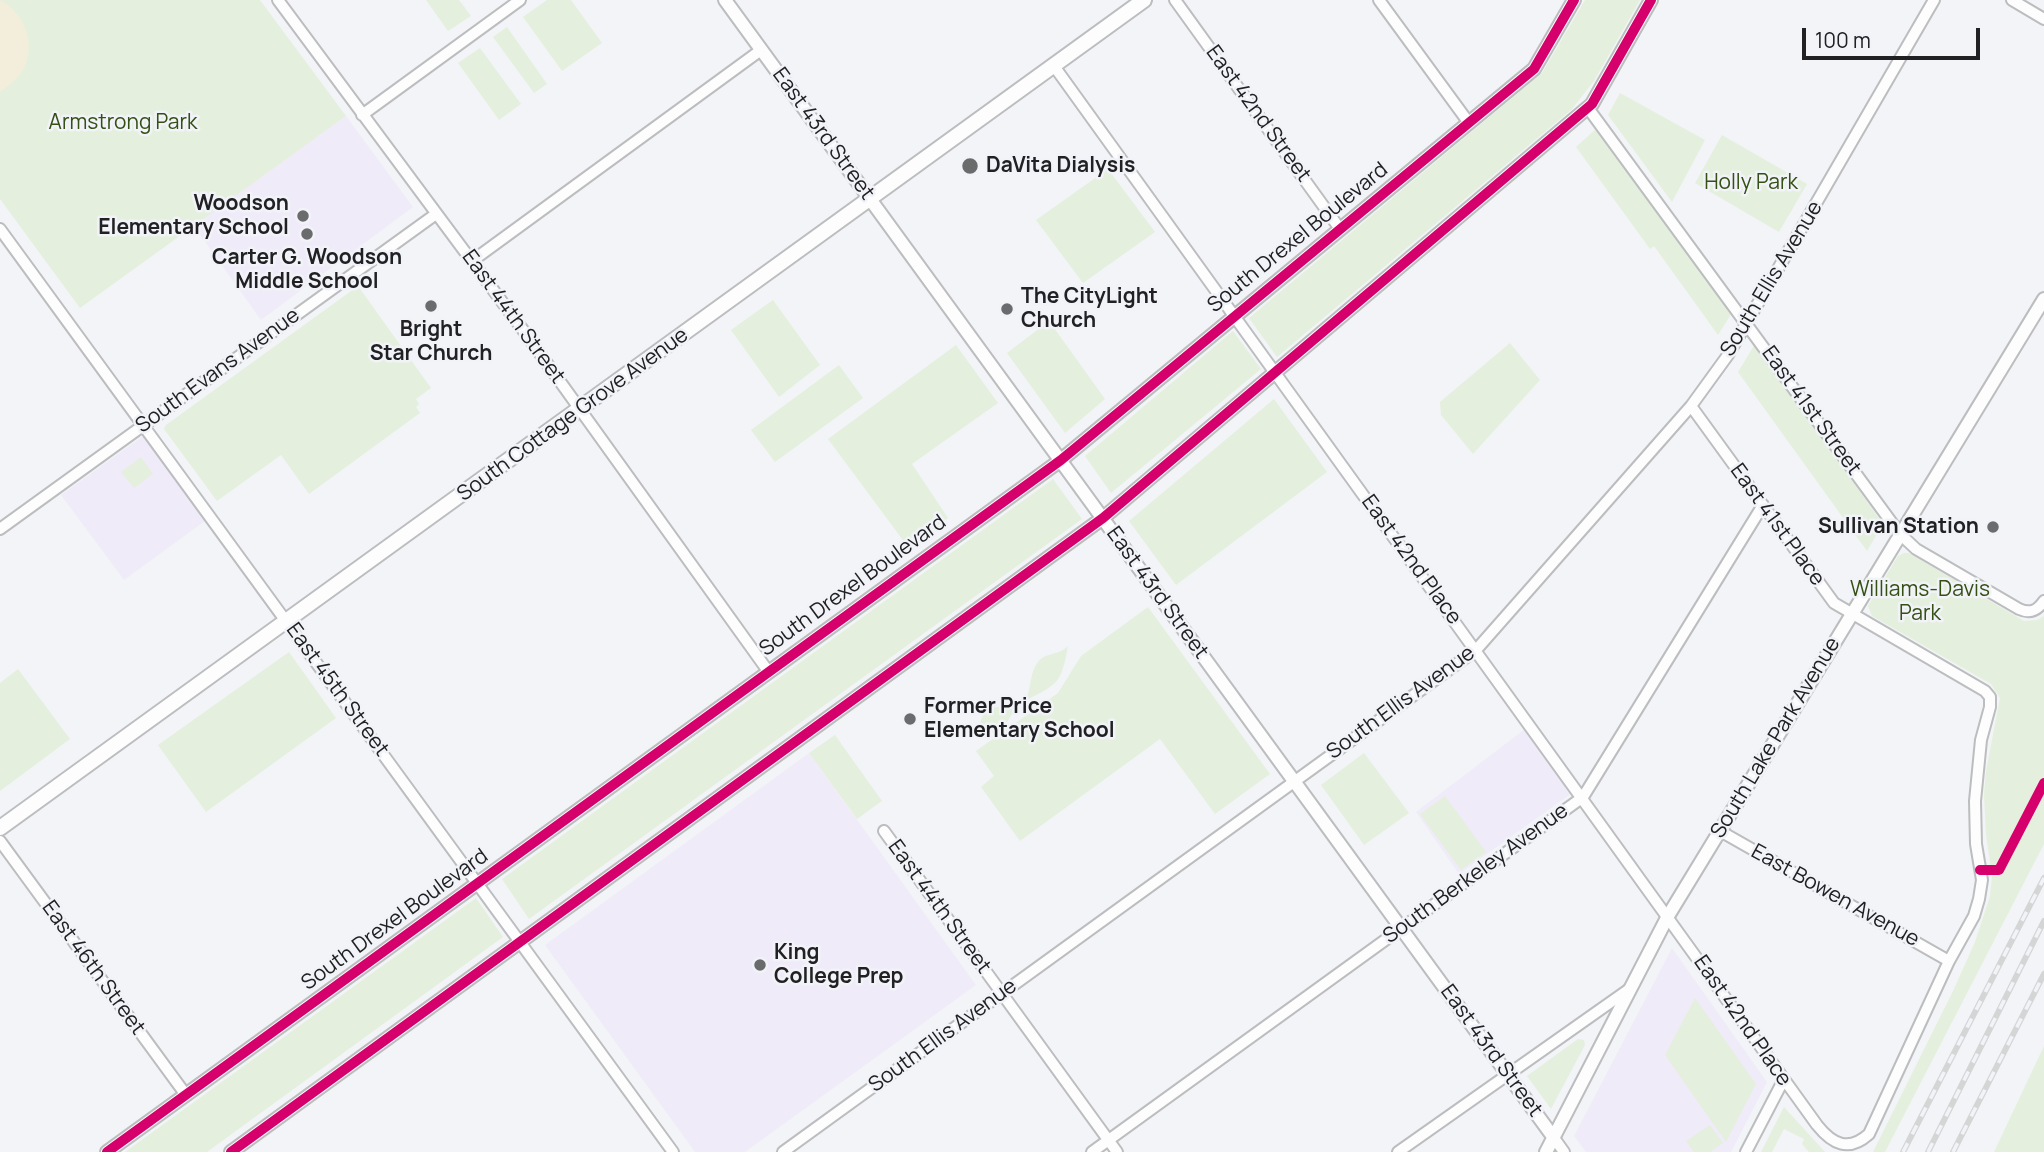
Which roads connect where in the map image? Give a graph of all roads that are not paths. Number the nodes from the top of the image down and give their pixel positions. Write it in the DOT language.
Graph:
graph roads {
  1 [pos="278,0"];
  2 [pos="520,0"];
  3 [pos="725,0"];
  4 [pos="1144,0"];
  5 [pos="1175,0"];
  6 [pos="1379,0"];
  7 [pos="1574,0"];
  8 [pos="1651,0"];
  9 [pos="1934,0"];
  10 [pos="2012,0"];
  11 [pos="2044,19"];
  12 [pos="761,50"];
  13 [pos="1054,66"];
  14 [pos="1588,108"];
  15 [pos="362,114"];
  16 [pos="1469,123"];
  17 [pos="871,199"];
  18 [pos="436,214"];
  19 [pos="0,229"];
  20 [pos="1340,229"];
  21 [pos="472,261"];
  22 [pos="2044,299"];
  23 [pos="1234,316"];
  24 [pos="1746,322"];
  25 [pos="1275,373"];
  26 [pos="1691,406"];
  27 [pos="580,409"];
  28 [pos="144,425"];
  29 [pos="1061,460"];
  30 [pos="1763,505"];
  31 [pos="1102,518"];
  32 [pos="0,529"];
  33 [pos="1900,534"];
  34 [pos="2044,601"];
  35 [pos="1851,613"];
  36 [pos="287,621"];
  37 [pos="1476,650"];
  38 [pos="768,671"];
  39 [pos="1294,781"];
  40 [pos="1583,797"];
  41 [pos="0,828"];
  42 [pos="884,831"];
  43 [pos="1720,831"];
  44 [pos="0,841"];
  45 [pos="479,883"];
  46 [pos="1668,916"];
  47 [pos="1401,928"];
  48 [pos="521,942"];
  49 [pos="1949,961"];
  50 [pos="1628,990"];
  51 [pos="1002,993"];
  52 [pos="1507,1073"];
  53 [pos="1784,1079"];
  54 [pos="186,1095"];
  55 [pos="1554,1138"];
  56 [pos="1108,1140"];
  57 [pos="107,1152"];
  58 [pos="230,1152"];
  59 [pos="673,1152"];
  60 [pos="783,1152"];
  61 [pos="1092,1152"];
  62 [pos="1117,1152"];
  63 [pos="1398,1152"];
  64 [pos="1546,1152"];
  65 [pos="1564,1152"];
  66 [pos="1746,1152"];
  1 -- 15 [label="street, East 44th Street"];
  2 -- 15 [label="street"];
  3 -- 12 [label="street, East 43rd Street"];
  4 -- 13 [label="main road, South Cottage Grove Avenue"];
  5 -- 20 [label="street, East 42nd Street"];
  6 -- 16 [label="street"];
  7 -- 16 [label="street, South Drexel Boulevard"];
  8 -- 14 [label="street"];
  9 -- 24 [label="street, South Ellis Avenue"];
  10 -- 11 [label="street"];
  12 -- 17 [label="street, East 43rd Street"];
  12 -- 21 [label="street"];
  13 -- 17 [label="main road, South Cottage Grove Avenue"];
  13 -- 23 [label="street, East 42nd Place"];
  14 -- 24 [label="street, East 41st Street"];
  14 -- 25 [label="street"];
  15 -- 18 [label="street, East 44th Street"];
  16 -- 20 [label="street, South Drexel Boulevard"];
  17 -- 27 [label="main road, South Cottage Grove Avenue"];
  17 -- 29 [label="street, East 43rd Street"];
  18 -- 21 [label="street, East 44th Street"];
  18 -- 28 [label="street, South Evans Avenue"];
  19 -- 28 [label="street, East 45th Street"];
  20 -- 23 [label="street, South Drexel Boulevard"];
  21 -- 27 [label="street, East 44th Street"];
  22 -- 33 [label="street, South Lake Park Avenue"];
  23 -- 25 [label="street, East 42nd Place"];
  23 -- 29 [label="street, South Drexel Boulevard"];
  24 -- 26 [label="street, South Ellis Avenue"];
  24 -- 33 [label="street, East 41st Street"];
  25 -- 31 [label="street"];
  25 -- 37 [label="street, East 42nd Place"];
  26 -- 30 [label="street, East 41st Place"];
  26 -- 37 [label="street, South Ellis Avenue"];
  27 -- 36 [label="main road, South Cottage Grove Avenue"];
  27 -- 38 [label="street, East 44th Street"];
  28 -- 32 [label="street, South Evans Avenue"];
  28 -- 36 [label="street, East 45th Street"];
  29 -- 31 [label="street, East 43rd Street"];
  29 -- 38 [label="street, South Drexel Boulevard"];
  30 -- 35 [label="street, East 41st Place"];
  30 -- 40 [label="street, South Berkeley Avenue"];
  31 -- 39 [label="street, East 43rd Street"];
  31 -- 48 [label="street"];
  33 -- 34 [label="street, East 41st Street"];
  33 -- 35 [label="street, South Lake Park Avenue"];
  35 -- 43 [label="street, South Lake Park Avenue"];
  35 -- 49 [label="street, East 41st Place"];
  36 -- 41 [label="main road, South Cottage Grove Avenue"];
  36 -- 45 [label="street, East 45th Street"];
  37 -- 39 [label="street, South Ellis Avenue"];
  37 -- 40 [label="street, East 42nd Place"];
  38 -- 45 [label="street, South Drexel Boulevard"];
  39 -- 47 [label="street, East 43rd Street"];
  39 -- 51 [label="street, South Ellis Avenue"];
  40 -- 46 [label="street, East 42nd Place"];
  40 -- 47 [label="street, South Berkeley Avenue"];
  42 -- 51 [label="street, East 44th Street"];
  43 -- 46 [label="street, South Lake Park Avenue"];
  43 -- 49 [label="street, East Bowen Avenue"];
  44 -- 54 [label="street, East 46th Street"];
  45 -- 48 [label="street, East 45th Street"];
  45 -- 54 [label="street, South Drexel Boulevard"];
  46 -- 50 [label="street, South Lake Park Avenue"];
  46 -- 53 [label="street, East 42nd Place"];
  47 -- 52 [label="street, East 43rd Street"];
  47 -- 56 [label="street, South Berkeley Avenue"];
  48 -- 58 [label="street"];
  48 -- 59 [label="street, East 45th Street"];
  49 -- 53 [label="street, East 42nd Place"];
  50 -- 52 [label="street"];
  50 -- 55 [label="street, South Lake Park Avenue"];
  51 -- 56 [label="street, East 44th Street"];
  51 -- 60 [label="street, South Ellis Avenue"];
  52 -- 55 [label="street, East 43rd Street"];
  52 -- 63 [label="street"];
  53 -- 66 [label="street"];
  54 -- 57 [label="street, South Drexel Boulevard"];
  55 -- 64 [label="street, South Lake Park Avenue"];
  55 -- 65 [label="street, East 43rd Street"];
  56 -- 61 [label="street, South Berkeley Avenue"];
  56 -- 62 [label="street, East 44th Street"];
}
